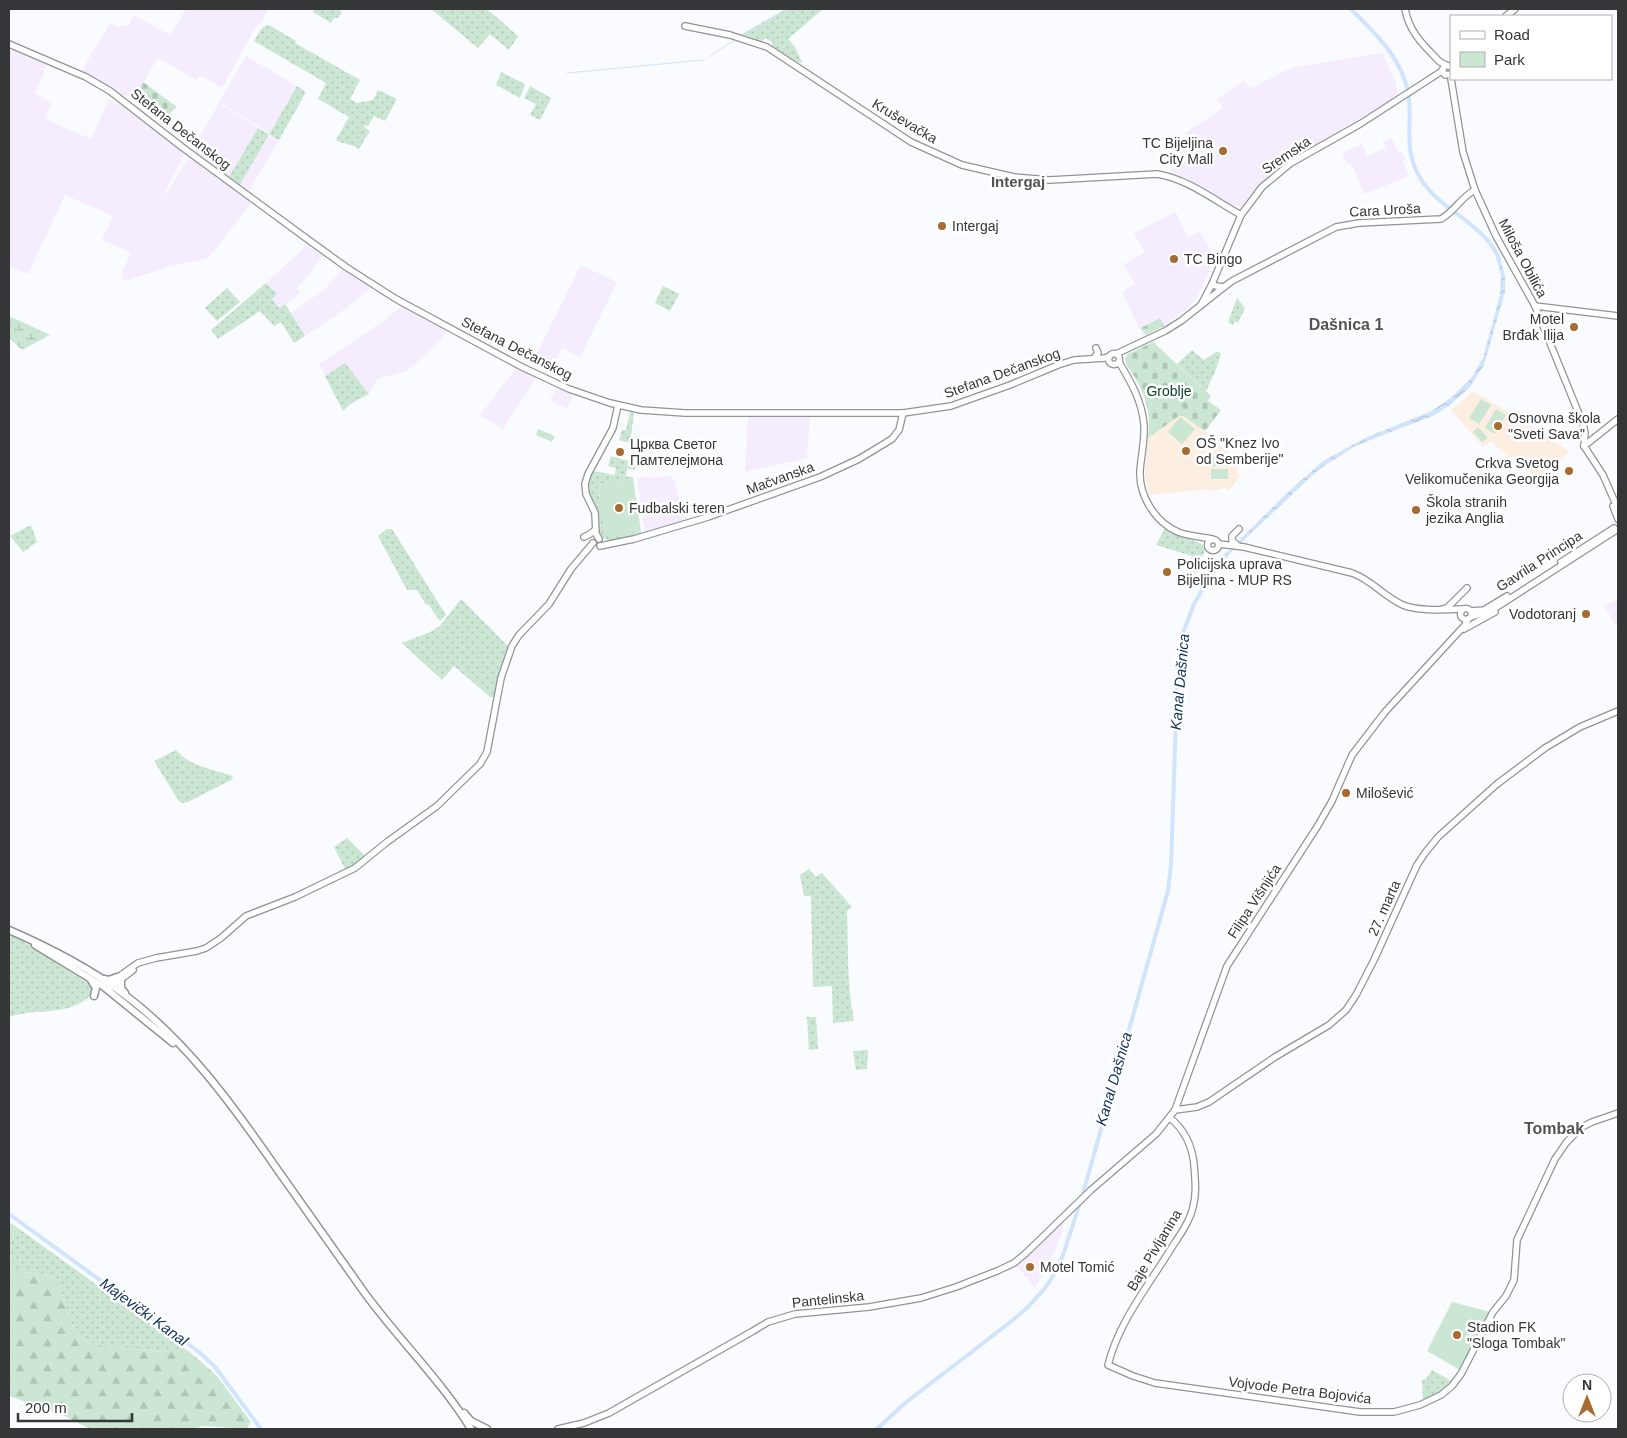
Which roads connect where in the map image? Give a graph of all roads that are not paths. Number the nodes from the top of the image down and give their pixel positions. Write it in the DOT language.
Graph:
graph roads {
  1 [pos="1405,9"];
  2 [pos="685,26"];
  3 [pos="9,44"];
  4 [pos="1446,71"];
  5 [pos="1475,190"];
  6 [pos="1240,215"];
  7 [pos="1212,284"];
  8 [pos="1224,287"];
  9 [pos="1201,304"];
  10 [pos="1535,306"];
  11 [pos="1618,316"];
  12 [pos="1135,345"];
  13 [pos="1096,348"];
  14 [pos="1113,355"];
  15 [pos="1094,358"];
  16 [pos="1087,359"];
  17 [pos="1119,361"];
  18 [pos="1111,364"];
  19 [pos="1128,378"];
  20 [pos="618,406"];
  21 [pos="903,413"];
  22 [pos="1618,418"];
  23 [pos="1585,434"];
  24 [pos="1595,438"];
  25 [pos="1586,448"];
  26 [pos="1617,511"];
  27 [pos="1618,519"];
  28 [pos="595,528"];
  29 [pos="1239,529"];
  30 [pos="1617,529"];
  31 [pos="1194,536"];
  32 [pos="584,537"];
  33 [pos="1212,539"];
  34 [pos="597,542"];
  35 [pos="1232,544"];
  36 [pos="1208,546"];
  37 [pos="1218,546"];
  38 [pos="1467,588"];
  39 [pos="1497,608"];
  40 [pos="1444,610"];
  41 [pos="1467,616"];
  42 [pos="1457,632"];
  43 [pos="1618,711"];
  44 [pos="11,931"];
  45 [pos="89,977"];
  46 [pos="119,978"];
  47 [pos="102,979"];
  48 [pos="108,987"];
  49 [pos="117,996"];
  50 [pos="127,996"];
  51 [pos="189,1056"];
  52 [pos="1175,1110"];
  53 [pos="1618,1113"];
  54 [pos="1170,1118"];
  55 [pos="1090,1190"];
  56 [pos="1108,1365"];
  57 [pos="451,1400"];
  58 [pos="471,1429"];
  59 [pos="487,1429"];
  60 [pos="558,1429"];
  1 -- 4 [label="main road"];
  2 -- 6 [label="main road, Kruševačka"];
  3 -- 20 [label="main road, Stefana Dečanskog"];
  4 -- 5 [label="main road, Miloša Obilića"];
  4 -- 6 [label="main road, Sremska"];
  5 -- 8 [label="main road, Cara Uroša"];
  5 -- 10 [label="main road, Miloša Obilića"];
  6 -- 7 [label="main road, Sremska"];
  7 -- 8 [label="main road"];
  7 -- 9 [label="main road, Sremska"];
  8 -- 9 [label="main road, Cara Uroša"];
  9 -- 12 [label="main road"];
  10 -- 11 [label="main road"];
  10 -- 23 [label="main road, Miloša Obilića"];
  12 -- 14 [label="main road, Stefana Dečanskog"];
  12 -- 17 [label="main road"];
  13 -- 15 [label="main road"];
  14 -- 15 [label="main road, Stefana Dečanskog"];
  14 -- 17 [label="main road"];
  14 -- 18 [label="main road"];
  15 -- 16 [label="main road, Stefana Dečanskog"];
  16 -- 18 [label="main road"];
  16 -- 21 [label="main road, Stefana Dečanskog"];
  17 -- 18 [label="main road"];
  17 -- 19 [label="main road"];
  18 -- 19 [label="main road"];
  19 -- 31 [label="main road"];
  20 -- 21 [label="main road, Stefana Dečanskog"];
  20 -- 28 [label="main road"];
  21 -- 34 [label="main road, Mačvanska"];
  22 -- 24 [label="main road"];
  23 -- 24 [label="main road"];
  23 -- 25 [label="main road, Miloša Obilića"];
  24 -- 25 [label="main road"];
  25 -- 26 [label="main road"];
  26 -- 27 [label="main road"];
  26 -- 30 [label="main road"];
  28 -- 32 [label="main road"];
  28 -- 34 [label="main road"];
  29 -- 35 [label="main road"];
  30 -- 39 [label="main road, Gavrila Principa"];
  30 -- 41 [label="main road, Gavrila Principa"];
  31 -- 33 [label="main road"];
  31 -- 36 [label="main road"];
  33 -- 36 [label="main road"];
  33 -- 37 [label="main road"];
  34 -- 46 [label="main road, Mačvanska"];
  35 -- 37 [label="main road"];
  35 -- 40 [label="main road"];
  36 -- 37 [label="main road"];
  38 -- 40 [label="main road"];
  39 -- 41 [label="main road"];
  39 -- 42 [label="main road, Gavrila Principa"];
  40 -- 41 [label="main road"];
  40 -- 41 [label="main road"];
  41 -- 42 [label="main road"];
  42 -- 52 [label="main road, Filipa Višnjića"];
  43 -- 52 [label="main road, 27. marta"];
  44 -- 45 [label="main road"];
  44 -- 47 [label="main road"];
  45 -- 48 [label="main road"];
  45 -- 49 [label="main road"];
  46 -- 47 [label="main road"];
  46 -- 48 [label="main road"];
  46 -- 50 [label="main road"];
  47 -- 48 [label="main road"];
  48 -- 49 [label="main road"];
  48 -- 50 [label="main road"];
  49 -- 51 [label="main road"];
  50 -- 51 [label="main road"];
  51 -- 57 [label="main road"];
  52 -- 54 [label="main road, Filipa Višnjića"];
  53 -- 56 [label="main road, Vojvode Petra Bojovića"];
  54 -- 55 [label="main road, Filipa Višnjića"];
  54 -- 56 [label="main road, Baje Pivljanina"];
  55 -- 60 [label="main road, Pantelinska"];
  57 -- 58 [label="main road"];
  57 -- 59 [label="main road"];
}
